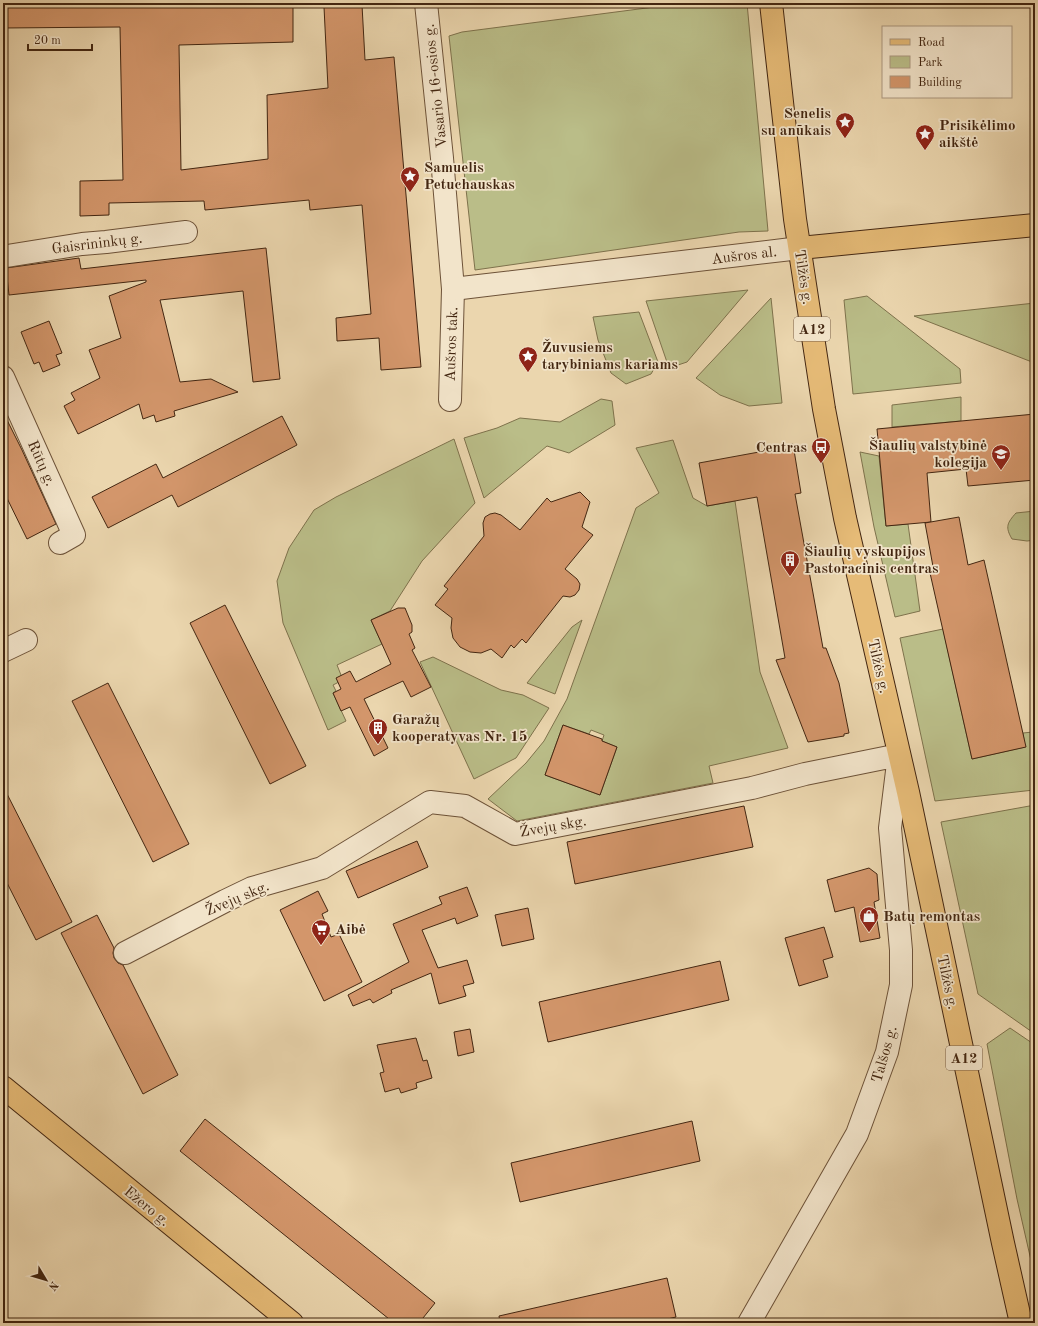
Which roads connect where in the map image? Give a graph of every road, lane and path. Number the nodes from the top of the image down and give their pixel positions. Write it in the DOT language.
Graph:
graph roads {
  1 [pos="426,3"];
  2 [pos="770,3"];
  3 [pos="1035,225"];
  4 [pos="186,232"];
  5 [pos="800,248"];
  6 [pos="7,256"];
  7 [pos="453,289"];
  8 [pos="3,377"];
  9 [pos="450,400"];
  10 [pos="60,543"];
  11 [pos="26,640"];
  12 [pos="3,651"];
  13 [pos="899,754"];
  14 [pos="125,953"];
  15 [pos="3,1087"];
  16 [pos="292,1323"];
  17 [pos="749,1323"];
  18 [pos="1021,1323"];
  1 -- 7 [label="street, Vasario 16-osios g."];
  2 -- 5 [label="main road, Tilžės g. / A12"];
  3 -- 5 [label="main road, Aušros al."];
  4 -- 6 [label="street, Gaisrininkų g."];
  5 -- 7 [label="street, Aušros al."];
  5 -- 13 [label="main road, Tilžės g. / A12"];
  7 -- 9 [label="street, Aušros tak."];
  8 -- 10 [label="street, Rūtų g."];
  11 -- 12 [label="street"];
  13 -- 14 [label="street, Žvejų skg."];
  13 -- 17 [label="street, Talšos g."];
  13 -- 18 [label="main road, Tilžės g. / A12"];
  15 -- 16 [label="main road, Ežero g."];
}
